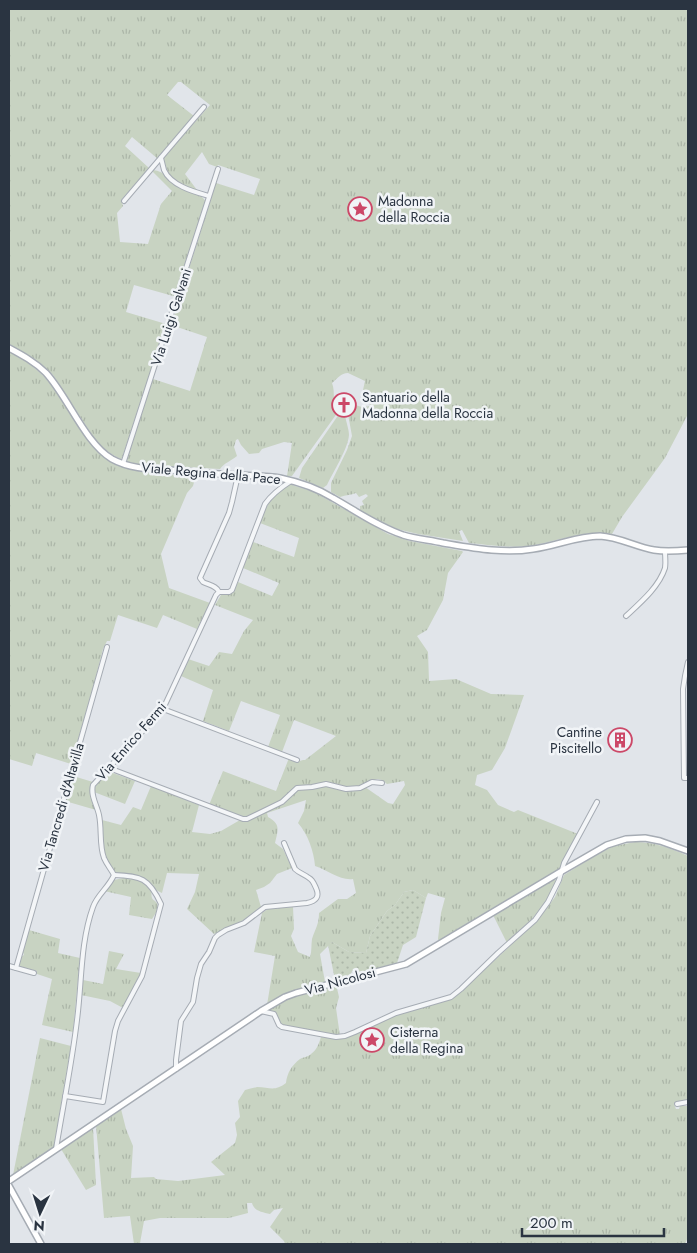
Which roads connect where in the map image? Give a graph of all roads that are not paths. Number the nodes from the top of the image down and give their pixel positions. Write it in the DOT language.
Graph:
graph roads {
  1 [pos="204,107"];
  2 [pos="161,158"];
  3 [pos="152,168"];
  4 [pos="218,169"];
  5 [pos="164,172"];
  6 [pos="209,196"];
  7 [pos="124,200"];
  8 [pos="9,348"];
  9 [pos="123,464"];
  10 [pos="238,475"];
  11 [pos="291,481"];
  12 [pos="688,550"];
  13 [pos="665,551"];
  14 [pos="219,592"];
  15 [pos="626,616"];
  16 [pos="107,647"];
  17 [pos="688,662"];
  18 [pos="163,709"];
  19 [pos="297,760"];
  20 [pos="109,768"];
  21 [pos="686,778"];
  22 [pos="382,783"];
  23 [pos="597,802"];
  24 [pos="284,843"];
  25 [pos="688,851"];
  26 [pos="562,870"];
  27 [pos="114,876"];
  28 [pos="9,966"];
  29 [pos="16,968"];
  30 [pos="34,973"];
  31 [pos="261,1011"];
  32 [pos="176,1069"];
  33 [pos="65,1096"];
  34 [pos="688,1102"];
  35 [pos="677,1104"];
  36 [pos="56,1149"];
  37 [pos="10,1179"];
  38 [pos="9,1186"];
  39 [pos="40,1244"];
  1 -- 2 [label="street"];
  2 -- 3 [label="street"];
  2 -- 5 [label="street"];
  3 -- 5 [label="street"];
  3 -- 7 [label="street"];
  4 -- 6 [label="street, Via Luigi Galvani"];
  5 -- 6 [label="street"];
  6 -- 9 [label="street, Via Luigi Galvani"];
  8 -- 9 [label="street, Viale Regina della Pace"];
  9 -- 10 [label="street, Viale Regina della Pace"];
  10 -- 11 [label="street, Viale Regina della Pace"];
  10 -- 14 [label="street"];
  11 -- 13 [label="street, Viale Regina della Pace"];
  11 -- 14 [label="street, Via Enrico Fermi"];
  12 -- 13 [label="street, Viale Regina della Pace"];
  13 -- 15 [label="street"];
  14 -- 18 [label="street, Via Enrico Fermi"];
  16 -- 29 [label="street, Via Tancredi d'Altavilla"];
  17 -- 21 [label="street"];
  18 -- 19 [label="street"];
  18 -- 20 [label="street, Via Enrico Fermi"];
  20 -- 22 [label="street"];
  20 -- 27 [label="street, Via Enrico Fermi"];
  23 -- 26 [label="street"];
  24 -- 32 [label="street"];
  25 -- 26 [label="street, Via Nicolosi"];
  26 -- 31 [label="street, Via Nicolosi"];
  26 -- 31 [label="street"];
  27 -- 33 [label="street"];
  27 -- 33 [label="street"];
  28 -- 29 [label="street"];
  29 -- 30 [label="street"];
  31 -- 32 [label="street, Via Nicolosi"];
  32 -- 36 [label="street, Via Nicolosi"];
  33 -- 36 [label="street"];
  34 -- 35 [label="street"];
  36 -- 37 [label="street, Via Nicolosi"];
  38 -- 39 [label="street"];
}
